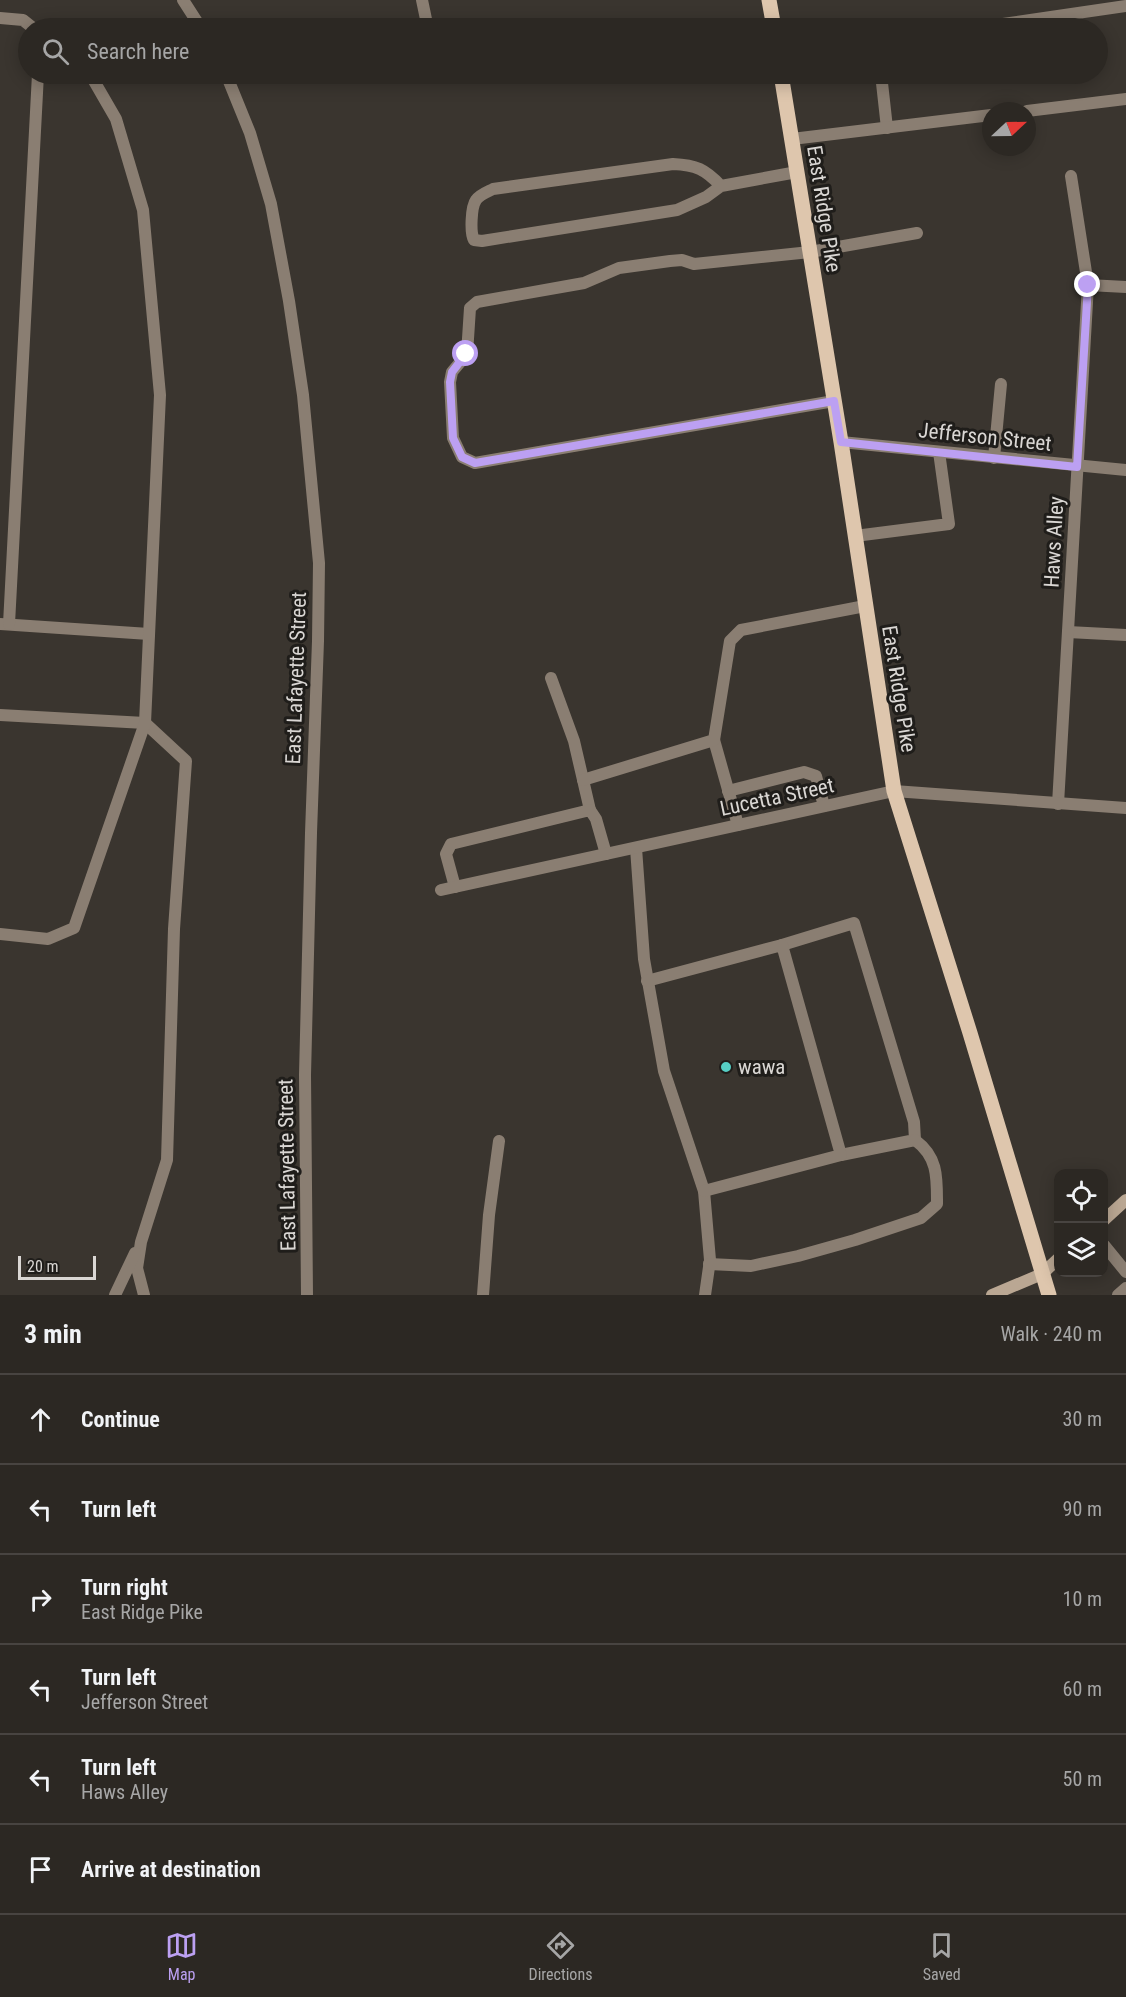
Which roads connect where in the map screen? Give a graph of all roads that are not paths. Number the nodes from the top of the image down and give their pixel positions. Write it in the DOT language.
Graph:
graph roads {
  1 [pos="183,0"];
  2 [pos="422,0"];
  3 [pos="769,0"];
  4 [pos="1126,6"];
  5 [pos="0,18"];
  6 [pos="195,18"];
  7 [pos="426,18"];
  8 [pos="772,18"];
  9 [pos="1044,18"];
  10 [pos="18,20"];
  11 [pos="37,84"];
  12 [pos="96,84"];
  13 [pos="230,84"];
  14 [pos="783,84"];
  15 [pos="882,84"];
  16 [pos="1126,99"];
  17 [pos="1036,110"];
  18 [pos="982,116"];
  19 [pos="887,128"];
  20 [pos="792,139"];
  21 [pos="797,172"];
  22 [pos="1071,176"];
  23 [pos="721,186"];
  24 [pos="917,232"];
  25 [pos="810,252"];
  26 [pos="1088,285"];
  27 [pos="1126,288"];
  28 [pos="1000,384"];
  29 [pos="834,401"];
  30 [pos="841,442"];
  31 [pos="939,452"];
  32 [pos="994,458"];
  33 [pos="1077,467"];
  34 [pos="1126,470"];
  35 [pos="855,536"];
  36 [pos="865,606"];
  37 [pos="4,624"];
  38 [pos="1068,632"];
  39 [pos="149,634"];
  40 [pos="1126,635"];
  41 [pos="551,678"];
  42 [pos="0,715"];
  43 [pos="146,723"];
  44 [pos="714,740"];
  45 [pos="584,780"];
  46 [pos="728,791"];
  47 [pos="894,791"];
  48 [pos="1058,804"];
  49 [pos="824,806"];
  50 [pos="1126,808"];
  51 [pos="590,810"];
  52 [pos="738,825"];
  53 [pos="636,848"];
  54 [pos="606,854"];
  55 [pos="455,887"];
  56 [pos="441,890"];
  57 [pos="0,934"];
  58 [pos="782,945"];
  59 [pos="648,981"];
  60 [pos="915,1140"];
  61 [pos="499,1141"];
  62 [pos="841,1155"];
  63 [pos="704,1191"];
  64 [pos="1126,1200"];
  65 [pos="1108,1216"];
  66 [pos="141,1242"];
  67 [pos="1108,1250"];
  68 [pos="709,1264"];
  69 [pos="1054,1264"];
  70 [pos="1126,1272"];
  71 [pos="1042,1274"];
  72 [pos="1126,1288"];
  73 [pos="115,1295"];
  74 [pos="144,1295"];
  75 [pos="307,1295"];
  76 [pos="483,1295"];
  77 [pos="705,1295"];
  78 [pos="992,1295"];
  79 [pos="1049,1295"];
  80 [pos="1118,1295"];
  1 -- 6 [label="street"];
  2 -- 7 [label="street"];
  3 -- 8 [label="main road"];
  4 -- 9 [label="street"];
  5 -- 10 [label="street"];
  11 -- 37 [label="street"];
  12 -- 39 [label="street"];
  13 -- 75 [label="street, East Lafayette Street"];
  14 -- 20 [label="main road, East Ridge Pike"];
  15 -- 19 [label="street"];
  16 -- 17 [label="street"];
  18 -- 19 [label="street"];
  19 -- 20 [label="street"];
  20 -- 21 [label="main road, East Ridge Pike"];
  21 -- 23 [label="street"];
  21 -- 25 [label="main road, East Ridge Pike"];
  22 -- 26 [label="street, Haws Alley"];
  23 -- 23 [label="street"];
  24 -- 25 [label="street"];
  25 -- 29 [label="main road, East Ridge Pike"];
  25 -- 29 [label="street"];
  26 -- 27 [label="street"];
  26 -- 33 [label="street, Haws Alley"];
  28 -- 32 [label="street"];
  29 -- 30 [label="main road, East Ridge Pike"];
  30 -- 31 [label="street, Jefferson Street"];
  30 -- 35 [label="main road, East Ridge Pike"];
  31 -- 32 [label="street, Jefferson Street"];
  31 -- 35 [label="street"];
  32 -- 33 [label="street, Jefferson Street"];
  33 -- 34 [label="street, Jefferson Street"];
  33 -- 38 [label="street, Haws Alley"];
  35 -- 36 [label="main road, East Ridge Pike"];
  36 -- 44 [label="street"];
  36 -- 47 [label="main road, East Ridge Pike"];
  37 -- 39 [label="street"];
  38 -- 40 [label="street"];
  38 -- 48 [label="street, Haws Alley"];
  39 -- 43 [label="street"];
  41 -- 45 [label="street"];
  42 -- 43 [label="street"];
  43 -- 57 [label="street"];
  43 -- 66 [label="street"];
  44 -- 45 [label="street"];
  44 -- 46 [label="street"];
  45 -- 51 [label="street"];
  46 -- 49 [label="street"];
  46 -- 52 [label="street"];
  47 -- 48 [label="street, Lucetta Street"];
  47 -- 49 [label="street, Lucetta Street"];
  47 -- 71 [label="main road, East Ridge Pike"];
  48 -- 50 [label="street, Lucetta Street"];
  49 -- 52 [label="street, Lucetta Street"];
  51 -- 54 [label="street"];
  51 -- 55 [label="street"];
  52 -- 53 [label="street, Lucetta Street"];
  53 -- 54 [label="street, Lucetta Street"];
  53 -- 59 [label="street"];
  54 -- 55 [label="street, Lucetta Street"];
  55 -- 56 [label="street, Lucetta Street"];
  58 -- 59 [label="street"];
  58 -- 60 [label="street"];
  58 -- 62 [label="street"];
  59 -- 63 [label="street"];
  60 -- 62 [label="street"];
  60 -- 68 [label="street"];
  61 -- 76 [label="street"];
  62 -- 63 [label="street"];
  63 -- 68 [label="street"];
  64 -- 65 [label="main road"];
  66 -- 73 [label="street"];
  66 -- 74 [label="street"];
  67 -- 70 [label="street"];
  68 -- 77 [label="street"];
  69 -- 71 [label="main road"];
  71 -- 78 [label="main road"];
  71 -- 79 [label="main road, East Ridge Pike"];
  72 -- 80 [label="street"];
}
